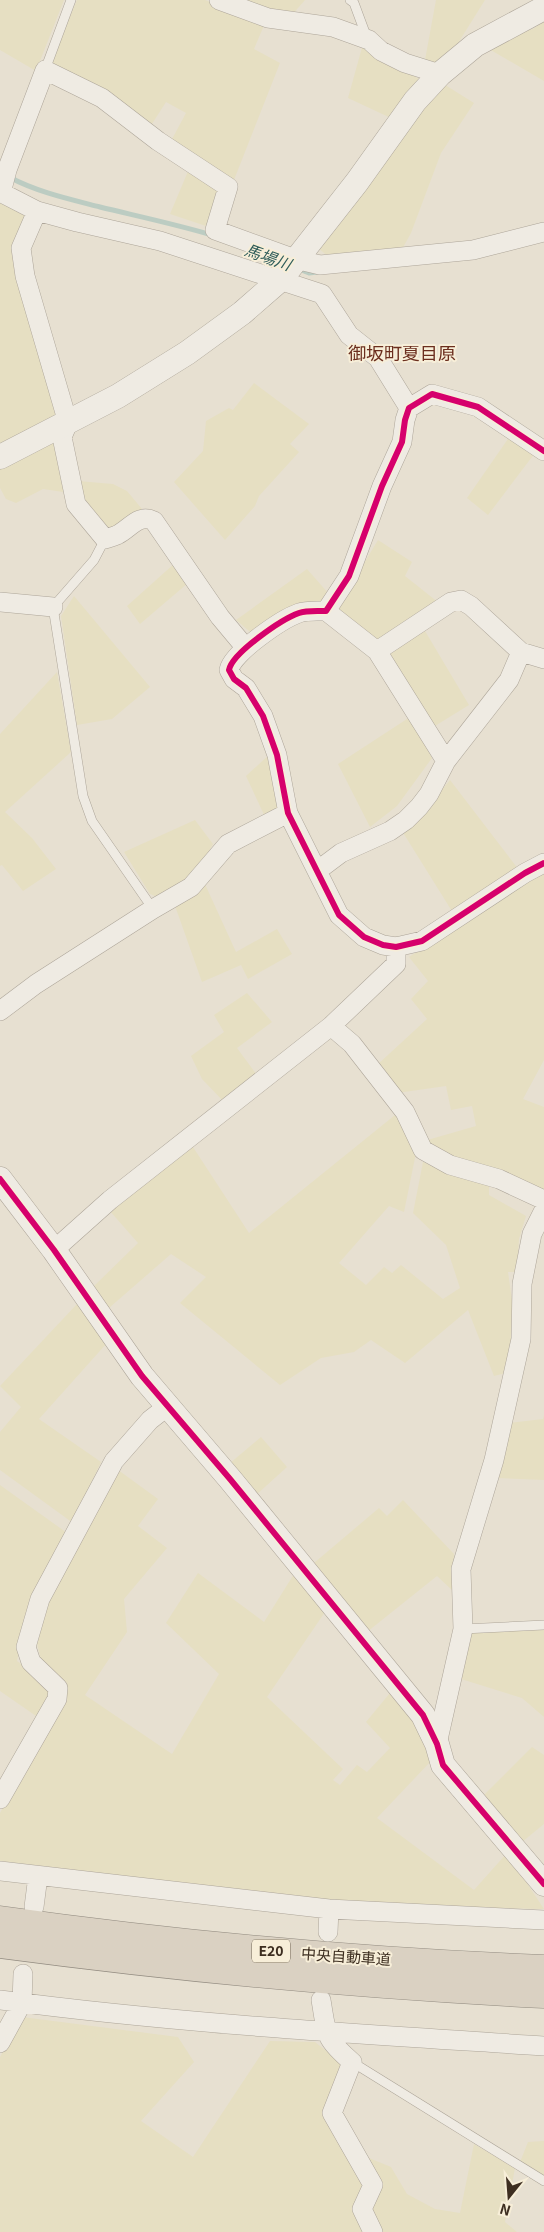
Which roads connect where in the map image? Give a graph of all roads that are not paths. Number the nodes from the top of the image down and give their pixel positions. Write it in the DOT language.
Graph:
graph roads {
  1 [pos="71,0"];
  2 [pos="219,0"];
  3 [pos="350,0"];
  4 [pos="544,8"];
  5 [pos="369,40"];
  6 [pos="45,70"];
  7 [pos="440,74"];
  8 [pos="3,186"];
  9 [pos="37,211"];
  10 [pos="544,232"];
  11 [pos="288,268"];
  12 [pos="409,408"];
  13 [pos="68,423"];
  14 [pos="544,451"];
  15 [pos="1,455"];
  16 [pos="105,539"];
  17 [pos="0,602"];
  18 [pos="53,607"];
  19 [pos="326,611"];
  20 [pos="245,647"];
  21 [pos="377,651"];
  22 [pos="521,652"];
  23 [pos="544,659"];
  24 [pos="446,761"];
  25 [pos="288,814"];
  26 [pos="544,863"];
  27 [pos="317,872"];
  28 [pos="153,909"];
  29 [pos="396,948"];
  30 [pos="0,1011"];
  31 [pos="330,1026"];
  32 [pos="0,1179"];
  33 [pos="544,1200"];
  34 [pos="544,1210"];
  35 [pos="54,1250"];
  36 [pos="168,1406"];
  37 [pos="544,1625"];
  38 [pos="463,1629"];
  39 [pos="437,1744"];
  40 [pos="0,1799"];
  41 [pos="0,1871"];
  42 [pos="38,1876"];
  43 [pos="544,1884"];
  44 [pos="34,1907"];
  45 [pos="329,1910"];
  46 [pos="0,1920"];
  47 [pos="544,1920"];
  48 [pos="328,1932"];
  49 [pos="0,1944"];
  50 [pos="544,1969"];
  51 [pos="23,1974"];
  52 [pos="544,1994"];
  53 [pos="0,2000"];
  54 [pos="322,2000"];
  55 [pos="22,2002"];
  56 [pos="326,2032"];
  57 [pos="0,2043"];
  58 [pos="544,2046"];
  59 [pos="352,2062"];
  60 [pos="544,2181"];
  61 [pos="373,2232"];
  1 -- 6 [label="lane"];
  2 -- 5 [label="street"];
  3 -- 5 [label="lane"];
  4 -- 7 [label="street"];
  5 -- 7 [label="street"];
  6 -- 8 [label="street"];
  6 -- 11 [label="street"];
  7 -- 11 [label="street"];
  8 -- 9 [label="street"];
  9 -- 11 [label="street"];
  9 -- 13 [label="street"];
  10 -- 11 [label="street"];
  11 -- 12 [label="street"];
  11 -- 13 [label="street"];
  12 -- 14 [label="street"];
  12 -- 19 [label="street"];
  13 -- 15 [label="street"];
  13 -- 16 [label="street"];
  16 -- 18 [label="lane"];
  16 -- 20 [label="street"];
  17 -- 18 [label="street"];
  18 -- 28 [label="lane"];
  19 -- 20 [label="street"];
  19 -- 21 [label="street"];
  20 -- 25 [label="street"];
  21 -- 22 [label="street"];
  21 -- 24 [label="street"];
  22 -- 23 [label="street"];
  22 -- 24 [label="street"];
  24 -- 27 [label="street"];
  25 -- 27 [label="street"];
  25 -- 28 [label="street"];
  26 -- 29 [label="street"];
  27 -- 29 [label="street"];
  28 -- 30 [label="street"];
  29 -- 31 [label="street"];
  31 -- 33 [label="street"];
  31 -- 35 [label="street"];
  32 -- 35 [label="street"];
  34 -- 38 [label="street"];
  35 -- 36 [label="street"];
  36 -- 39 [label="street"];
  36 -- 40 [label="street"];
  37 -- 38 [label="lane"];
  38 -- 39 [label="street"];
  39 -- 43 [label="street"];
  41 -- 42 [label="street"];
  42 -- 44 [label="street"];
  42 -- 45 [label="street"];
  45 -- 47 [label="street"];
  45 -- 48 [label="street"];
  46 -- 50 [label="highway, 中央自動車道 / E20"];
  49 -- 52 [label="highway, 中央自動車道 / E20"];
  51 -- 55 [label="street"];
  53 -- 55 [label="street"];
  54 -- 56 [label="street"];
  55 -- 56 [label="street"];
  55 -- 57 [label="street"];
  56 -- 58 [label="street"];
  56 -- 59 [label="street"];
  59 -- 60 [label="lane"];
  59 -- 61 [label="street"];
}
